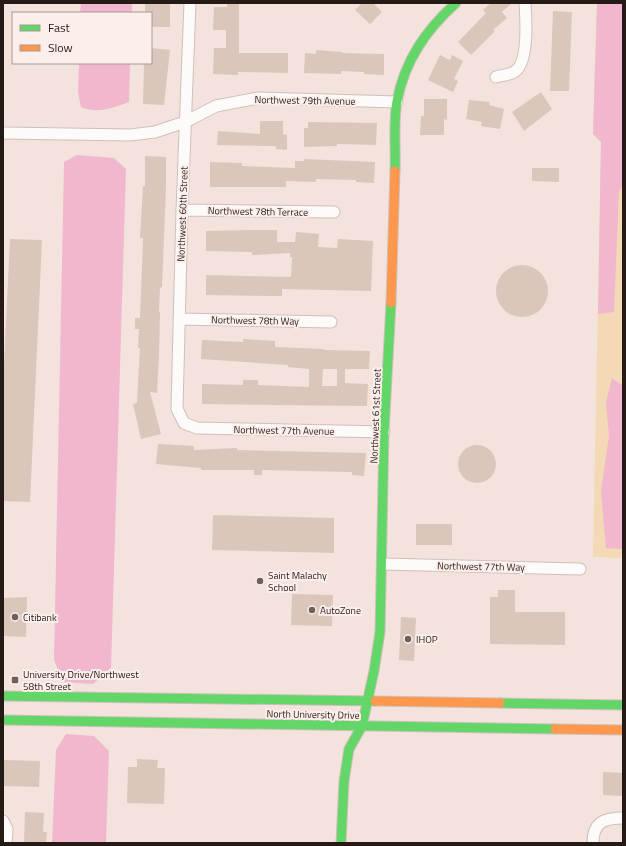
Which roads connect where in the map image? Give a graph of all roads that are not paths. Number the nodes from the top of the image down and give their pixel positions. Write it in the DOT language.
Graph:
graph roads {
  1 [pos="190,3"];
  2 [pos="456,3"];
  3 [pos="525,3"];
  4 [pos="496,77"];
  5 [pos="396,102"];
  6 [pos="185,122"];
  7 [pos="3,133"];
  8 [pos="182,210"];
  9 [pos="334,212"];
  10 [pos="179,319"];
  11 [pos="331,322"];
  12 [pos="184,423"];
  13 [pos="384,432"];
  14 [pos="383,564"];
  15 [pos="580,569"];
  16 [pos="3,696"];
  17 [pos="368,701"];
  18 [pos="623,705"];
  19 [pos="3,720"];
  20 [pos="362,726"];
  21 [pos="623,730"];
  22 [pos="623,818"];
  23 [pos="3,821"];
  24 [pos="6,843"];
  25 [pos="341,843"];
  26 [pos="593,843"];
  1 -- 6 [label="street, Northwest 60th Street"];
  2 -- 5 [label="main road, Northwest 61st Street"];
  3 -- 4 [label="street"];
  5 -- 6 [label="street, Northwest 79th Avenue"];
  5 -- 13 [label="main road, Northwest 61st Street"];
  6 -- 7 [label="street, Northwest 79th Avenue"];
  6 -- 8 [label="street, Northwest 60th Street"];
  8 -- 9 [label="street, Northwest 78th Terrace"];
  8 -- 10 [label="street, Northwest 60th Street"];
  10 -- 11 [label="street, Northwest 78th Way"];
  10 -- 12 [label="street, Northwest 60th Street"];
  12 -- 13 [label="street, Northwest 77th Avenue"];
  13 -- 14 [label="main road, Northwest 61st Street"];
  14 -- 15 [label="street, Northwest 77th Way"];
  14 -- 17 [label="main road, Northwest 61st Street"];
  16 -- 17 [label="main road, North University Drive"];
  17 -- 18 [label="main road, North University Drive"];
  17 -- 20 [label="main road, Northwest 61st Street"];
  19 -- 20 [label="main road, North University Drive"];
  20 -- 21 [label="main road, North University Drive"];
  20 -- 25 [label="main road, Northwest 61st Street"];
  22 -- 26 [label="street"];
  23 -- 24 [label="street"];
}
